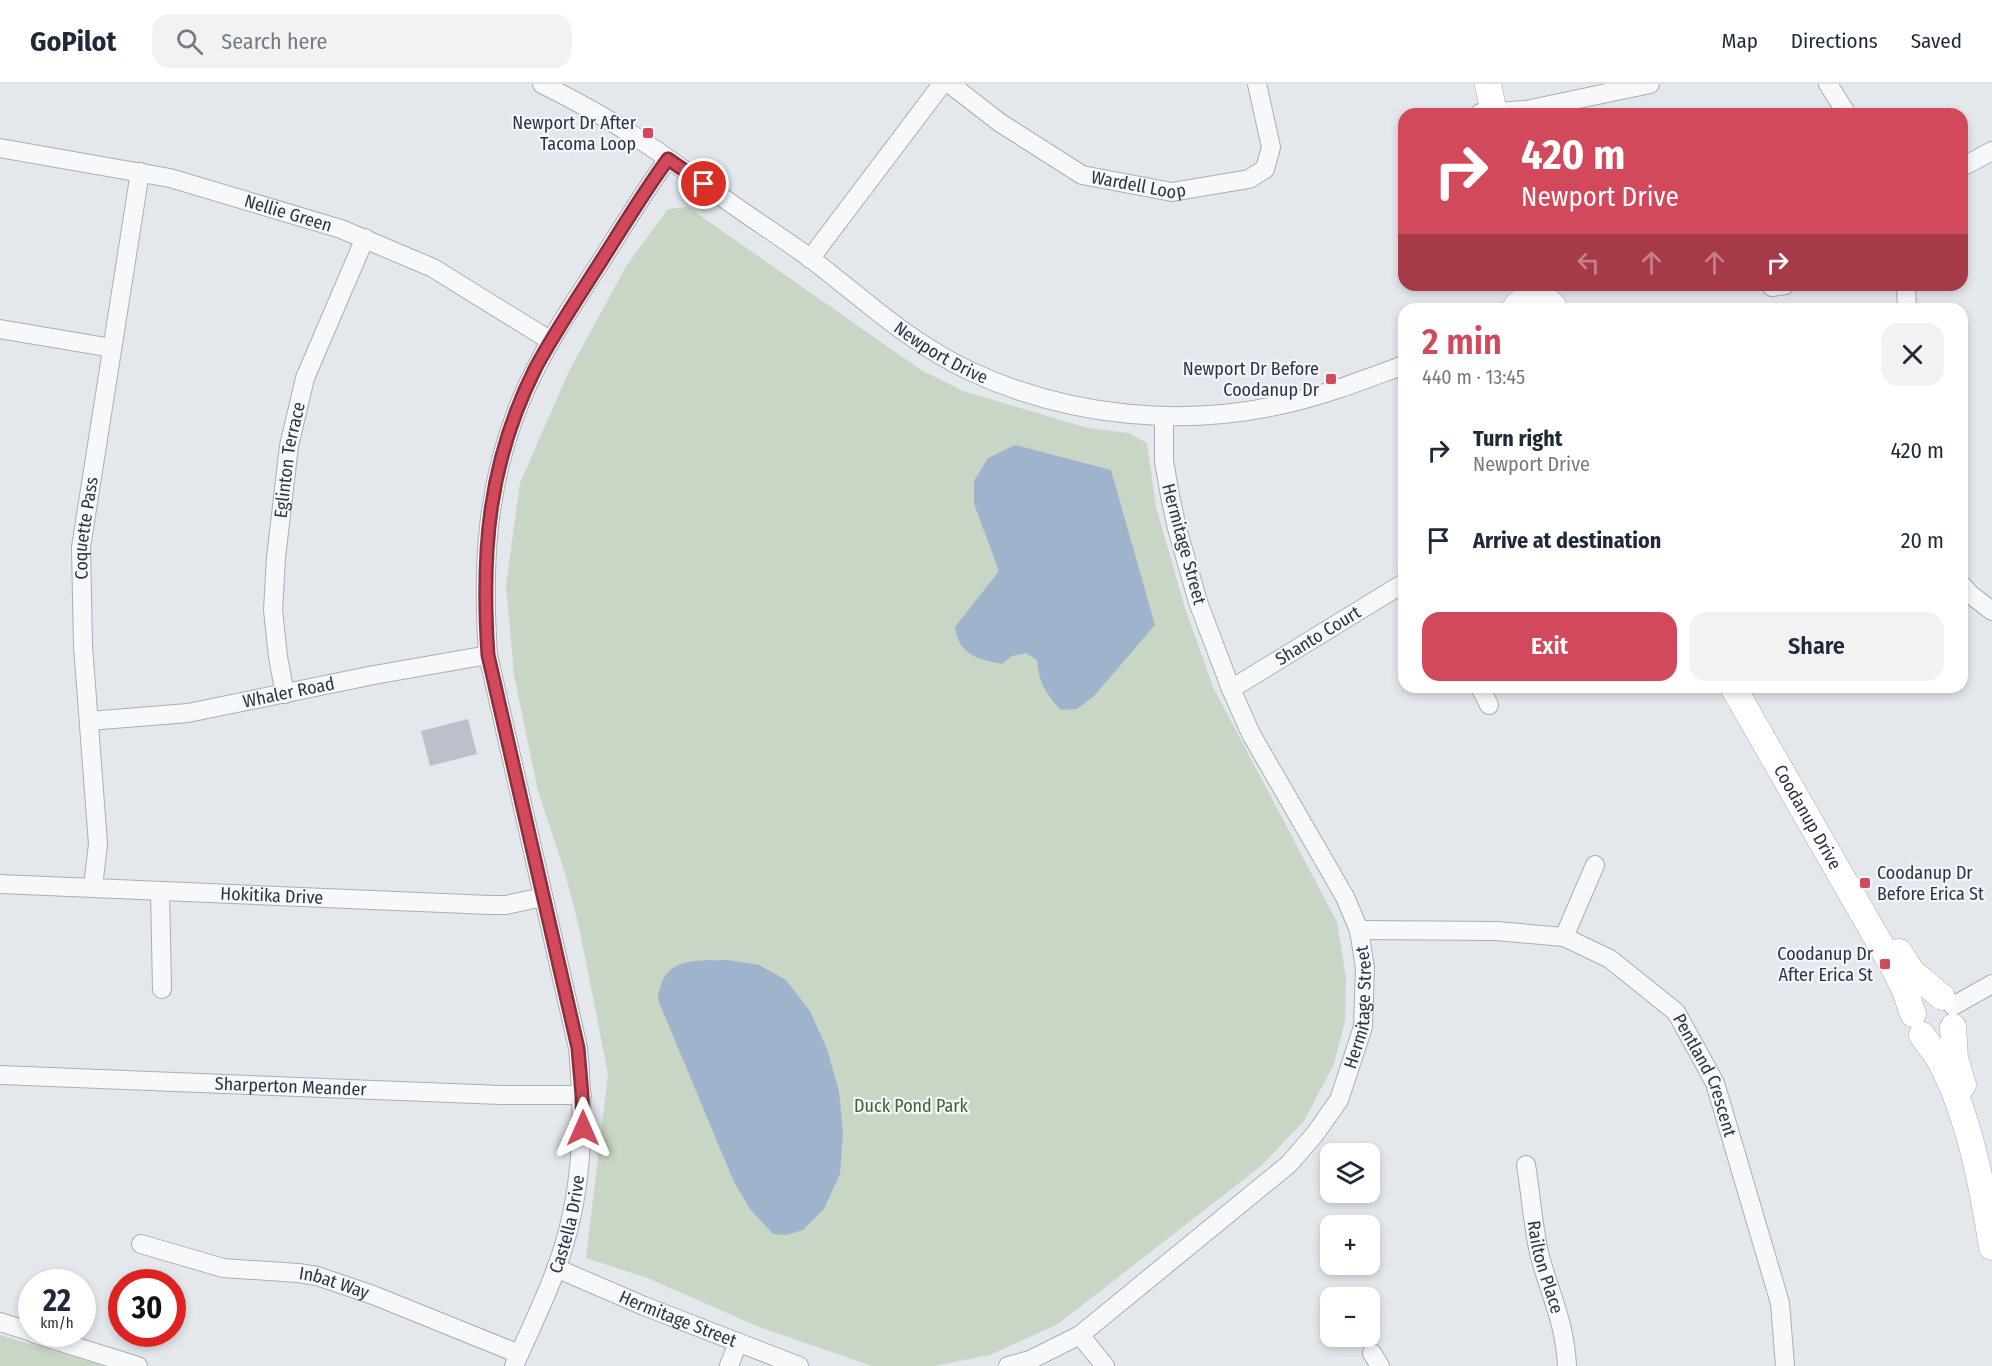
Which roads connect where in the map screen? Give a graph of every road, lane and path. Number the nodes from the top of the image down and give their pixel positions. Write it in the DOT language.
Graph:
graph roads {
  1 [pos="542,84"];
  2 [pos="942,84"];
  3 [pos="950,84"];
  4 [pos="1257,84"];
  5 [pos="1475,84"];
  6 [pos="1488,84"];
  7 [pos="1650,84"];
  8 [pos="1828,84"];
  9 [pos="1485,108"];
  10 [pos="1487,108"];
  11 [pos="1536,108"];
  12 [pos="1843,108"];
  13 [pos="0,148"];
  14 [pos="1992,151"];
  15 [pos="668,159"];
  16 [pos="1968,164"];
  17 [pos="140,172"];
  18 [pos="365,238"];
  19 [pos="810,259"];
  20 [pos="0,329"];
  21 [pos="551,341"];
  22 [pos="112,348"];
  23 [pos="1398,367"];
  24 [pos="1164,416"];
  25 [pos="1398,587"];
  26 [pos="1968,592"];
  27 [pos="1992,610"];
  28 [pos="488,655"];
  29 [pos="1231,689"];
  30 [pos="1483,693"];
  31 [pos="1735,693"];
  32 [pos="1749,693"];
  33 [pos="285,694"];
  34 [pos="1489,705"];
  35 [pos="88,721"];
  36 [pos="1595,865"];
  37 [pos="0,884"];
  38 [pos="93,887"];
  39 [pos="160,892"];
  40 [pos="543,897"];
  41 [pos="1359,930"];
  42 [pos="1564,937"];
  43 [pos="1992,984"];
  44 [pos="162,990"];
  45 [pos="1949,1010"];
  46 [pos="1918,1024"];
  47 [pos="0,1075"];
  48 [pos="582,1095"];
  49 [pos="1526,1165"];
  50 [pos="1992,1185"];
  51 [pos="1989,1210"];
  52 [pos="141,1244"];
  53 [pos="1992,1247"];
  54 [pos="556,1269"];
  55 [pos="0,1322"];
  56 [pos="18,1328"];
  57 [pos="1080,1335"];
  58 [pos="738,1342"];
  59 [pos="78,1347"];
  60 [pos="517,1360"];
  61 [pos="138,1366"];
  62 [pos="729,1366"];
  63 [pos="799,1366"];
  64 [pos="1008,1366"];
  65 [pos="1105,1366"];
  66 [pos="1567,1366"];
  67 [pos="1785,1366"];
  1 -- 15 [label="street, Newport Drive"];
  2 -- 19 [label="street"];
  3 -- 4 [label="street, Wardell Loop"];
  5 -- 9 [label="main road"];
  6 -- 10 [label="main road"];
  7 -- 11 [label="street"];
  8 -- 12 [label="street"];
  13 -- 17 [label="street, Nellie Green"];
  14 -- 16 [label="street"];
  15 -- 19 [label="street, Newport Drive"];
  15 -- 21 [label="street, Castella Drive"];
  17 -- 18 [label="street, Nellie Green"];
  17 -- 22 [label="street, Coquette Pass"];
  18 -- 21 [label="street, Nellie Green"];
  18 -- 33 [label="street, Eglinton Terrace"];
  19 -- 24 [label="street, Newport Drive"];
  20 -- 22 [label="street"];
  21 -- 28 [label="street, Castella Drive"];
  22 -- 35 [label="street, Coquette Pass"];
  23 -- 24 [label="street, Newport Drive"];
  24 -- 29 [label="street, Hermitage Street"];
  25 -- 29 [label="street, Shanto Court"];
  26 -- 27 [label="street"];
  28 -- 33 [label="street, Whaler Road"];
  28 -- 40 [label="street, Castella Drive"];
  29 -- 41 [label="street, Hermitage Street"];
  30 -- 34 [label="street"];
  31 -- 46 [label="main road, Coodanup Drive"];
  32 -- 45 [label="main road, Coodanup Drive"];
  33 -- 35 [label="street, Whaler Road"];
  35 -- 38 [label="street, Coquette Pass"];
  36 -- 42 [label="street"];
  37 -- 38 [label="street, Hokitika Drive"];
  38 -- 39 [label="street, Hokitika Drive"];
  39 -- 40 [label="street, Hokitika Drive"];
  39 -- 44 [label="street"];
  40 -- 48 [label="street, Castella Drive"];
  41 -- 42 [label="street, Pentland Crescent"];
  41 -- 57 [label="street, Hermitage Street"];
  42 -- 67 [label="street, Pentland Crescent"];
  43 -- 45 [label="street"];
  45 -- 46 [label="main road"];
  45 -- 46 [label="main road"];
  45 -- 50 [label="main road"];
  46 -- 51 [label="main road, Coodanup Drive"];
  47 -- 48 [label="street, Sharperton Meander"];
  48 -- 54 [label="street, Castella Drive"];
  49 -- 66 [label="street, Railton Place"];
  51 -- 53 [label="main road, Coodanup Drive"];
  52 -- 60 [label="street, Inbat Way"];
  54 -- 58 [label="street, Hermitage Street"];
  54 -- 60 [label="street, Castella Drive"];
  55 -- 56 [label="street"];
  57 -- 64 [label="street, Hermitage Street"];
  57 -- 65 [label="street"];
  58 -- 62 [label="street"];
  58 -- 63 [label="street, Hermitage Street"];
  59 -- 61 [label="street"];
}
